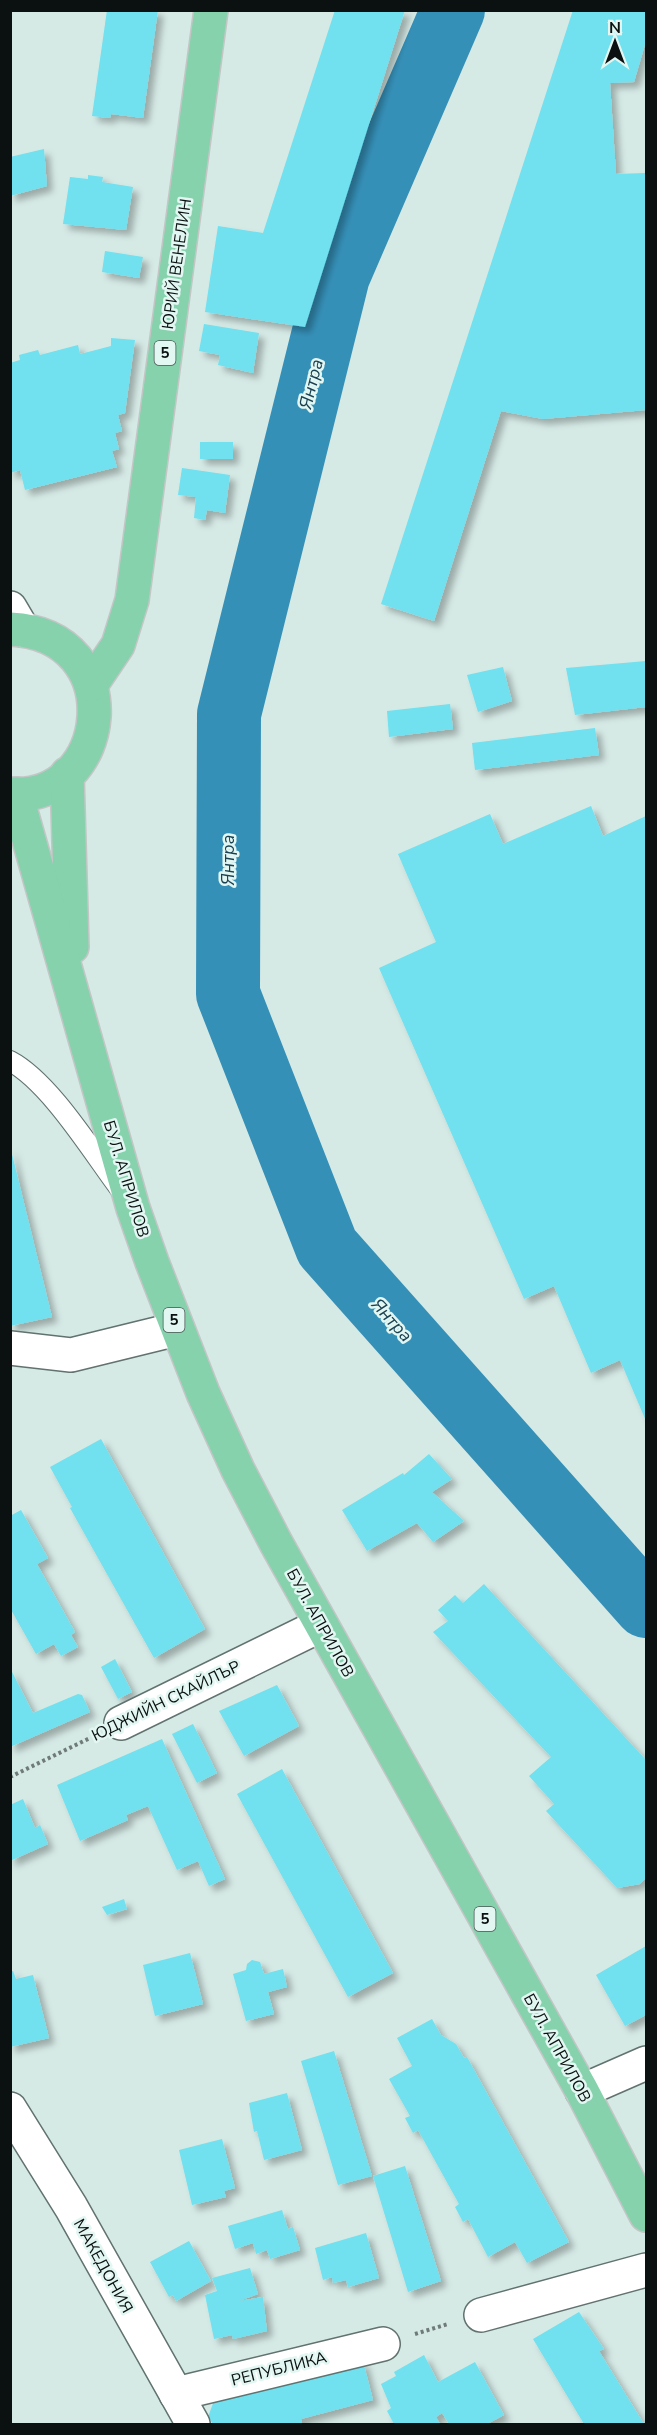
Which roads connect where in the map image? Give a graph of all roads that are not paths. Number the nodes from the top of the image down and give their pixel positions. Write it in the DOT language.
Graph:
graph roads {
  1 [pos="211,10"];
  2 [pos="14,622"];
  3 [pos="91,686"];
  4 [pos="67,774"];
  5 [pos="13,794"];
  6 [pos="73,997"];
  7 [pos="10,1061"];
  8 [pos="133,1208"];
  9 [pos="177,1329"];
  10 [pos="10,1348"];
  11 [pos="321,1625"];
  12 [pos="121,1723"];
  13 [pos="646,2063"];
  14 [pos="582,2091"];
  15 [pos="10,2109"];
  16 [pos="646,2215"];
  17 [pos="646,2270"];
  18 [pos="481,2315"];
  19 [pos="383,2344"];
  20 [pos="176,2394"];
  21 [pos="193,2424"];
  1 -- 3 [label="main road, ЮРИЙ ВЕНЕЛИН / 5"];
  2 -- 3 [label="main road, 5"];
  3 -- 4 [label="main road, 5"];
  4 -- 5 [label="main road, 5"];
  4 -- 6 [label="main road, БУЛ. АПРИЛОВ / 5"];
  5 -- 6 [label="main road, БУЛ. АПРИЛОВ / 5"];
  6 -- 8 [label="main road, БУЛ. АПРИЛОВ / 5"];
  7 -- 8 [label="lane"];
  8 -- 9 [label="main road, БУЛ. АПРИЛОВ / 5"];
  9 -- 10 [label="street"];
  9 -- 11 [label="main road, БУЛ. АПРИЛОВ / 5"];
  11 -- 12 [label="street, ЮДЖИЙН СКАЙЛЪР"];
  11 -- 14 [label="main road, БУЛ. АПРИЛОВ / 5"];
  13 -- 14 [label="street"];
  14 -- 16 [label="main road, БУЛ. АПРИЛОВ / 5"];
  15 -- 20 [label="street, МАКЕДОНИЯ"];
  17 -- 18 [label="street"];
  19 -- 20 [label="street, РЕПУБЛИКА"];
  20 -- 21 [label="street, МАКЕДОНИЯ"];
}
